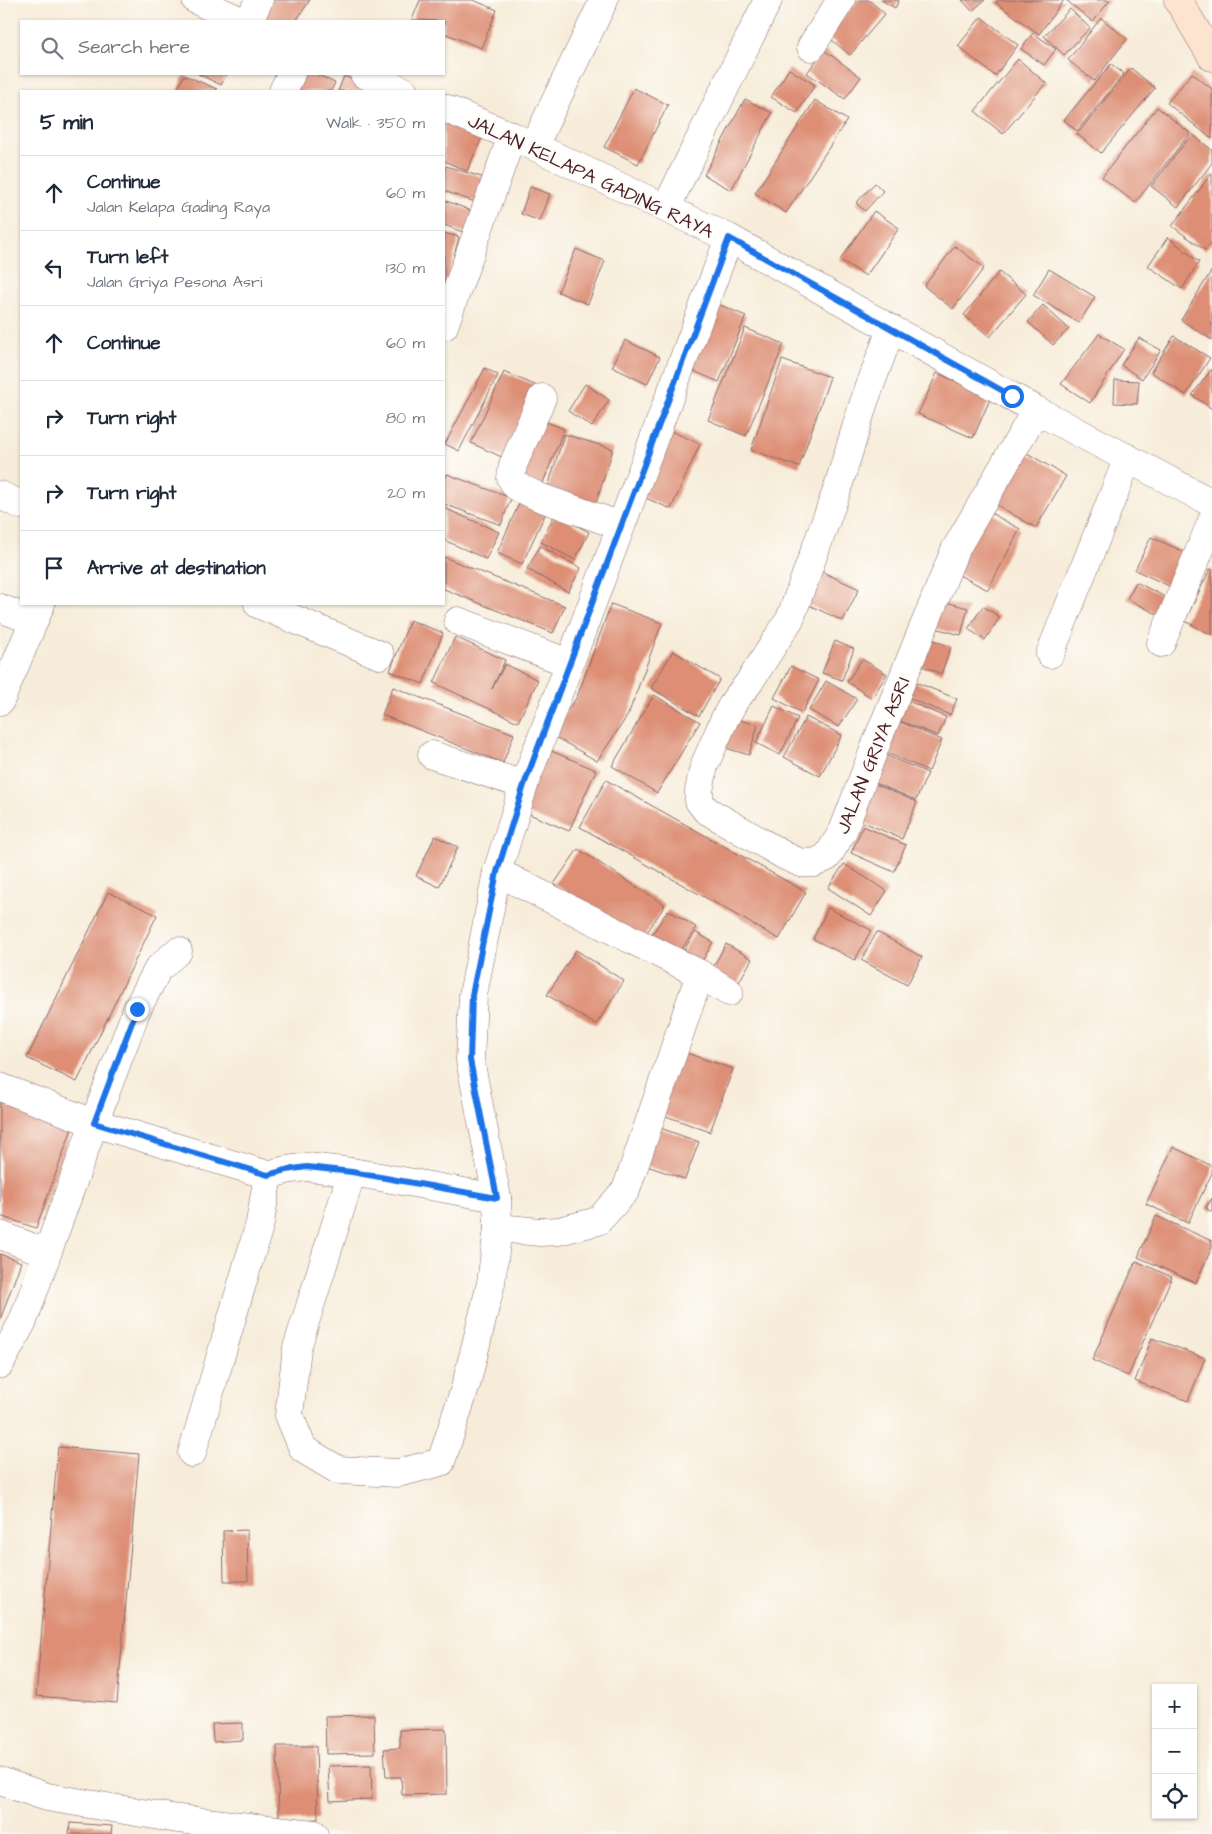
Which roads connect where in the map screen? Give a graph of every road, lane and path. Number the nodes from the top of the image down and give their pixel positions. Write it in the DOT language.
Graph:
graph roads {
  1 [pos="196,0"];
  2 [pos="259,0"];
  3 [pos="604,0"];
  4 [pos="768,0"];
  5 [pos="842,0"];
  6 [pos="1178,0"];
  7 [pos="239,20"];
  8 [pos="249,20"];
  9 [pos="811,47"];
  10 [pos="1212,57"];
  11 [pos="291,75"];
  12 [pos="366,75"];
  13 [pos="284,90"];
  14 [pos="395,90"];
  15 [pos="445,108"];
  16 [pos="523,141"];
  17 [pos="666,208"];
  18 [pos="729,238"];
  19 [pos="445,324"];
  20 [pos="891,329"];
  21 [pos="542,398"];
  22 [pos="1036,410"];
  23 [pos="1128,458"];
  24 [pos="0,496"];
  25 [pos="1212,502"];
  26 [pos="20,505"];
  27 [pos="1212,520"];
  28 [pos="621,526"];
  29 [pos="260,605"];
  30 [pos="0,608"];
  31 [pos="37,613"];
  32 [pos="458,621"];
  33 [pos="1161,643"];
  34 [pos="1050,654"];
  35 [pos="380,655"];
  36 [pos="569,663"];
  37 [pos="0,701"];
  38 [pos="432,755"];
  39 [pos="524,785"];
  40 [pos="497,872"];
  41 [pos="178,951"];
  42 [pos="700,974"];
  43 [pos="730,992"];
  44 [pos="0,1087"];
  45 [pos="94,1123"];
  46 [pos="352,1172"];
  47 [pos="268,1175"];
  48 [pos="497,1198"];
  49 [pos="498,1228"];
  50 [pos="0,1235"];
  51 [pos="47,1253"];
  52 [pos="0,1364"];
  53 [pos="192,1453"];
  54 [pos="0,1781"];
  55 [pos="314,1834"];
  1 -- 7 [label="street"];
  2 -- 8 [label="street"];
  3 -- 16 [label="street"];
  4 -- 17 [label="street"];
  5 -- 9 [label="street"];
  6 -- 10 [label="street"];
  11 -- 13 [label="street"];
  12 -- 14 [label="street"];
  15 -- 16 [label="street, JALAN KELAPA GADING RAYA"];
  16 -- 17 [label="street, JALAN KELAPA GADING RAYA"];
  16 -- 19 [label="street"];
  17 -- 18 [label="street, JALAN KELAPA GADING RAYA"];
  18 -- 20 [label="street, JALAN KELAPA GADING RAYA"];
  18 -- 28 [label="street"];
  20 -- 22 [label="street, JALAN KELAPA GADING RAYA"];
  20 -- 22 [label="street, JALAN GRIYA ASRI"];
  21 -- 28 [label="street"];
  22 -- 23 [label="street, JALAN KELAPA GADING RAYA"];
  23 -- 25 [label="street, JALAN KELAPA GADING RAYA"];
  23 -- 34 [label="street"];
  24 -- 26 [label="street"];
  27 -- 33 [label="street"];
  28 -- 36 [label="street"];
  29 -- 35 [label="street"];
  30 -- 31 [label="street"];
  31 -- 37 [label="street"];
  32 -- 36 [label="street"];
  36 -- 39 [label="street"];
  38 -- 39 [label="street"];
  39 -- 40 [label="street"];
  40 -- 42 [label="street"];
  40 -- 48 [label="street"];
  41 -- 45 [label="street"];
  42 -- 43 [label="street"];
  42 -- 49 [label="street"];
  44 -- 45 [label="street"];
  45 -- 47 [label="street"];
  45 -- 51 [label="street"];
  46 -- 47 [label="street"];
  46 -- 48 [label="street"];
  46 -- 49 [label="street"];
  47 -- 53 [label="street"];
  48 -- 49 [label="street"];
  50 -- 51 [label="street"];
  51 -- 52 [label="street"];
  54 -- 55 [label="street"];
}
